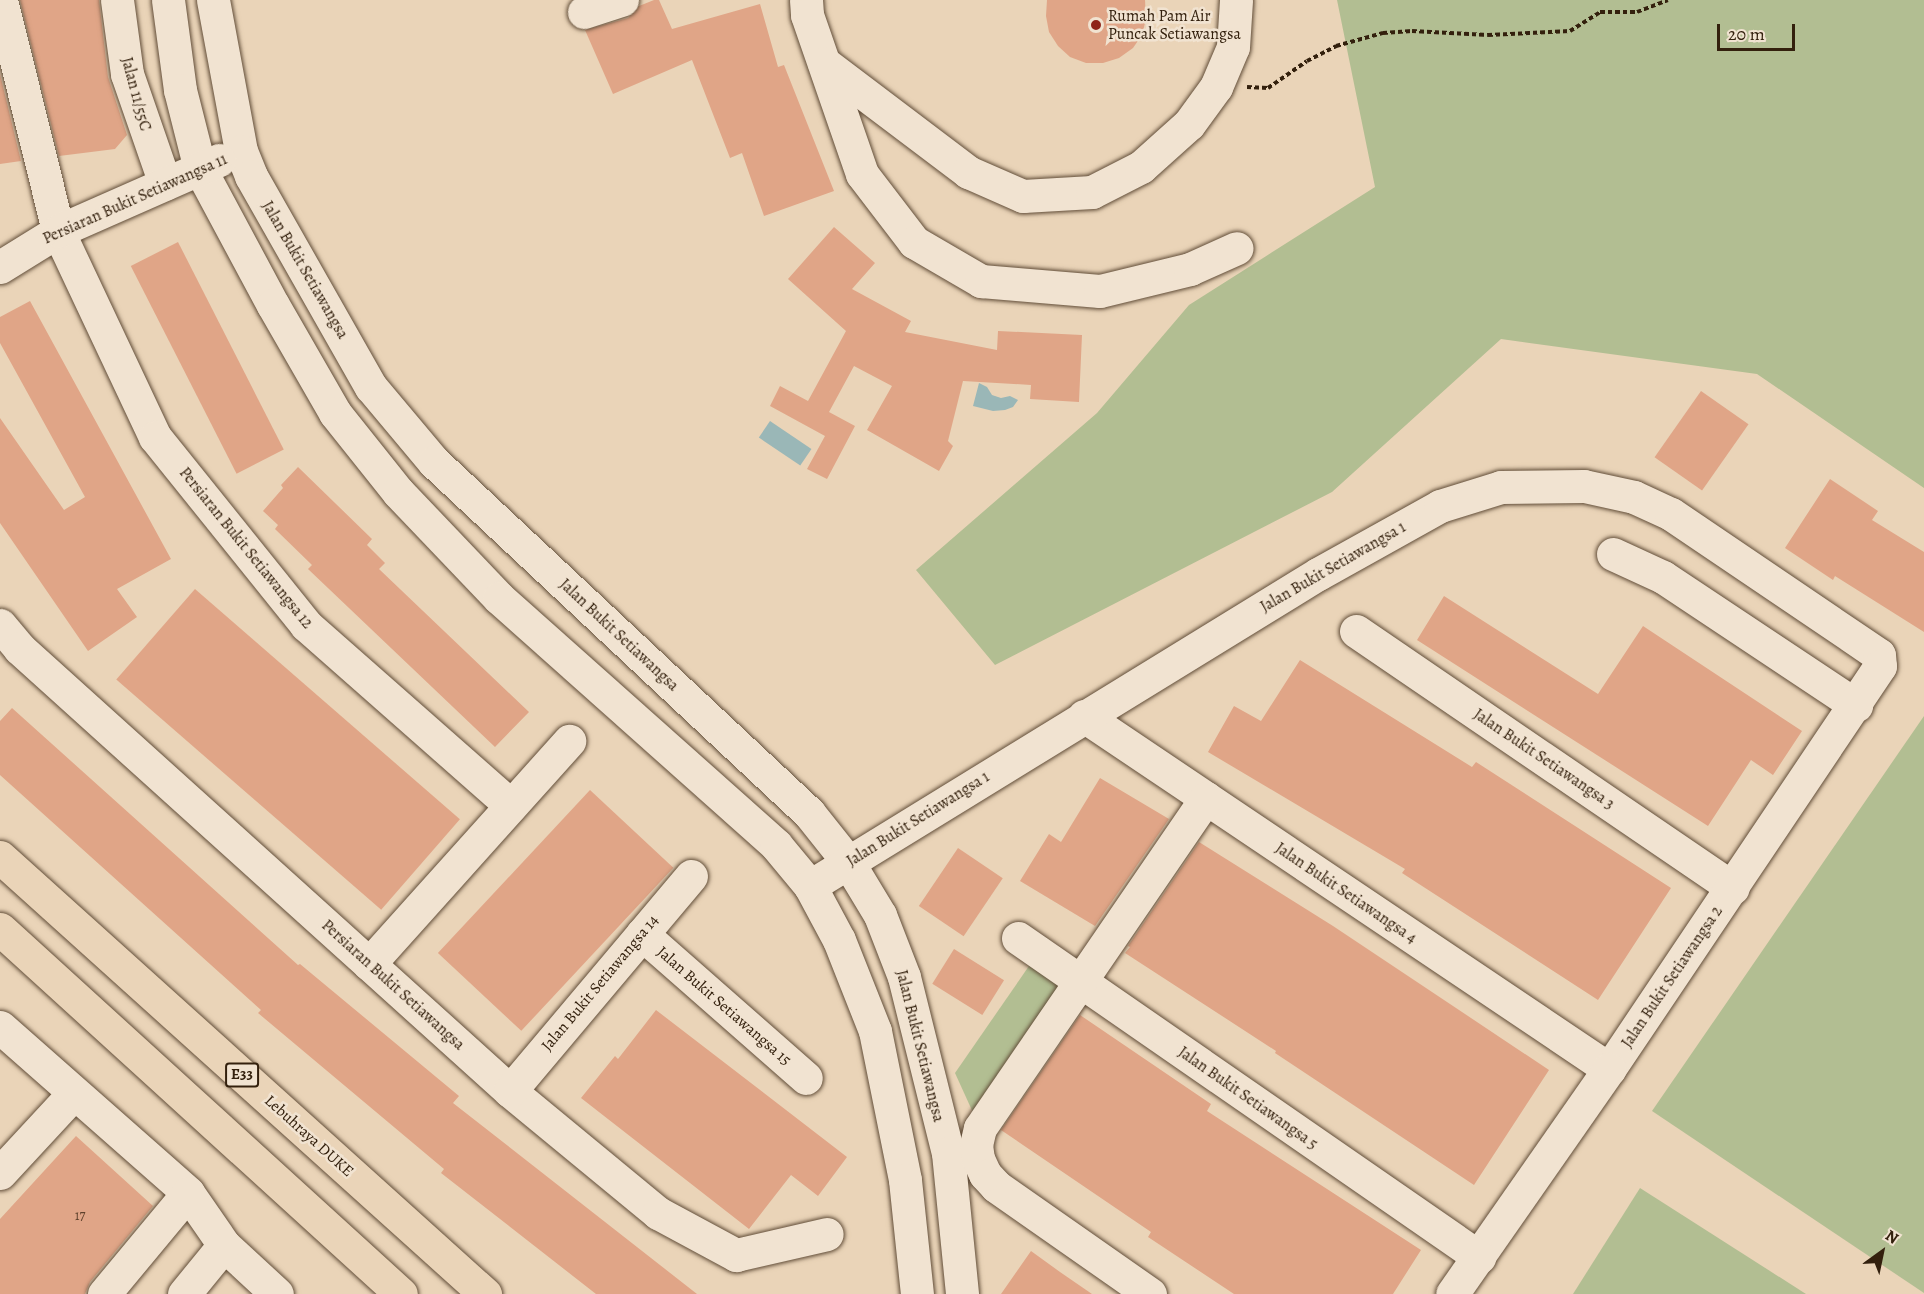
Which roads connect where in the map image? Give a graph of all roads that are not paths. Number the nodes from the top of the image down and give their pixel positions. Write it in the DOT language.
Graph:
graph roads {
  1 [pos="1,0"];
  2 [pos="117,0"];
  3 [pos="168,0"];
  4 [pos="213,0"];
  5 [pos="622,0"];
  6 [pos="806,0"];
  7 [pos="1236,0"];
  8 [pos="584,12"];
  9 [pos="824,63"];
  10 [pos="241,151"];
  11 [pos="200,169"];
  12 [pos="165,184"];
  13 [pos="58,231"];
  14 [pos="1237,248"];
  15 [pos="0,267"];
  16 [pos="1613,554"];
  17 [pos="0,625"];
  18 [pos="1356,630"];
  19 [pos="1879,655"];
  20 [pos="1856,705"];
  21 [pos="1084,716"];
  22 [pos="569,741"];
  23 [pos="1206,798"];
  24 [pos="511,806"];
  25 [pos="0,857"];
  26 [pos="848,861"];
  27 [pos="691,876"];
  28 [pos="810,886"];
  29 [pos="1733,888"];
  30 [pos="0,929"];
  31 [pos="642,934"];
  32 [pos="1018,939"];
  33 [pos="369,963"];
  34 [pos="1082,982"];
  35 [pos="0,1027"];
  36 [pos="1609,1069"];
  37 [pos="806,1078"];
  38 [pos="510,1091"];
  39 [pos="74,1093"];
  40 [pos="0,1173"];
  41 [pos="188,1193"];
  42 [pos="827,1234"];
  43 [pos="224,1245"];
  44 [pos="1479,1257"];
  45 [pos="104,1294"];
  46 [pos="184,1294"];
  47 [pos="277,1294"];
  48 [pos="401,1294"];
  49 [pos="485,1294"];
  50 [pos="917,1294"];
  51 [pos="962,1294"];
  52 [pos="1150,1294"];
  53 [pos="1452,1294"];
  1 -- 13 [label="street, Persiaran Bukit Setiawangsa 12"];
  2 -- 12 [label="street, Jalan 11/55C"];
  3 -- 11 [label="street"];
  4 -- 10 [label="street, Jalan Bukit Setiawangsa"];
  5 -- 8 [label="street"];
  6 -- 9 [label="street"];
  7 -- 9 [label="street"];
  9 -- 14 [label="street"];
  10 -- 11 [label="street, Persiaran Bukit Setiawangsa 11"];
  10 -- 26 [label="street, Jalan Bukit Setiawangsa"];
  11 -- 12 [label="street, Persiaran Bukit Setiawangsa 11"];
  11 -- 28 [label="street"];
  12 -- 13 [label="street, Persiaran Bukit Setiawangsa 11"];
  13 -- 15 [label="street, Persiaran Bukit Setiawangsa 11"];
  13 -- 24 [label="street, Persiaran Bukit Setiawangsa 12"];
  16 -- 20 [label="street"];
  17 -- 33 [label="street, Persiaran Bukit Setiawangsa"];
  18 -- 29 [label="street, Jalan Bukit Setiawangsa 3"];
  19 -- 20 [label="street, Jalan Bukit Setiawangsa 2"];
  19 -- 21 [label="street, Jalan Bukit Setiawangsa 1"];
  20 -- 29 [label="street, Jalan Bukit Setiawangsa 2"];
  21 -- 23 [label="street, Jalan Bukit Setiawangsa 4"];
  21 -- 26 [label="street, Jalan Bukit Setiawangsa 1"];
  22 -- 24 [label="street"];
  23 -- 34 [label="street"];
  23 -- 36 [label="street, Jalan Bukit Setiawangsa 4"];
  24 -- 33 [label="street"];
  25 -- 49 [label="highway, Lebuhraya DUKE / E33"];
  26 -- 28 [label="street, Jalan Bukit Setiawangsa 1"];
  26 -- 51 [label="street, Jalan Bukit Setiawangsa"];
  27 -- 31 [label="street, Jalan Bukit Setiawangsa 14"];
  28 -- 50 [label="street"];
  29 -- 36 [label="street, Jalan Bukit Setiawangsa 2"];
  30 -- 48 [label="highway"];
  31 -- 37 [label="street, Jalan Bukit Setiawangsa 15"];
  31 -- 38 [label="street, Jalan Bukit Setiawangsa 14"];
  32 -- 34 [label="street, Jalan Bukit Setiawangsa 5"];
  33 -- 38 [label="street, Persiaran Bukit Setiawangsa"];
  34 -- 44 [label="street, Jalan Bukit Setiawangsa 5"];
  34 -- 52 [label="street"];
  35 -- 39 [label="street"];
  36 -- 44 [label="street, Jalan Bukit Setiawangsa 2"];
  38 -- 42 [label="street, Persiaran Bukit Setiawangsa"];
  39 -- 40 [label="street"];
  39 -- 41 [label="street"];
  41 -- 43 [label="street"];
  41 -- 45 [label="street"];
  43 -- 46 [label="street"];
  43 -- 47 [label="street"];
  44 -- 53 [label="street, Jalan Bukit Setiawangsa 2"];
}
